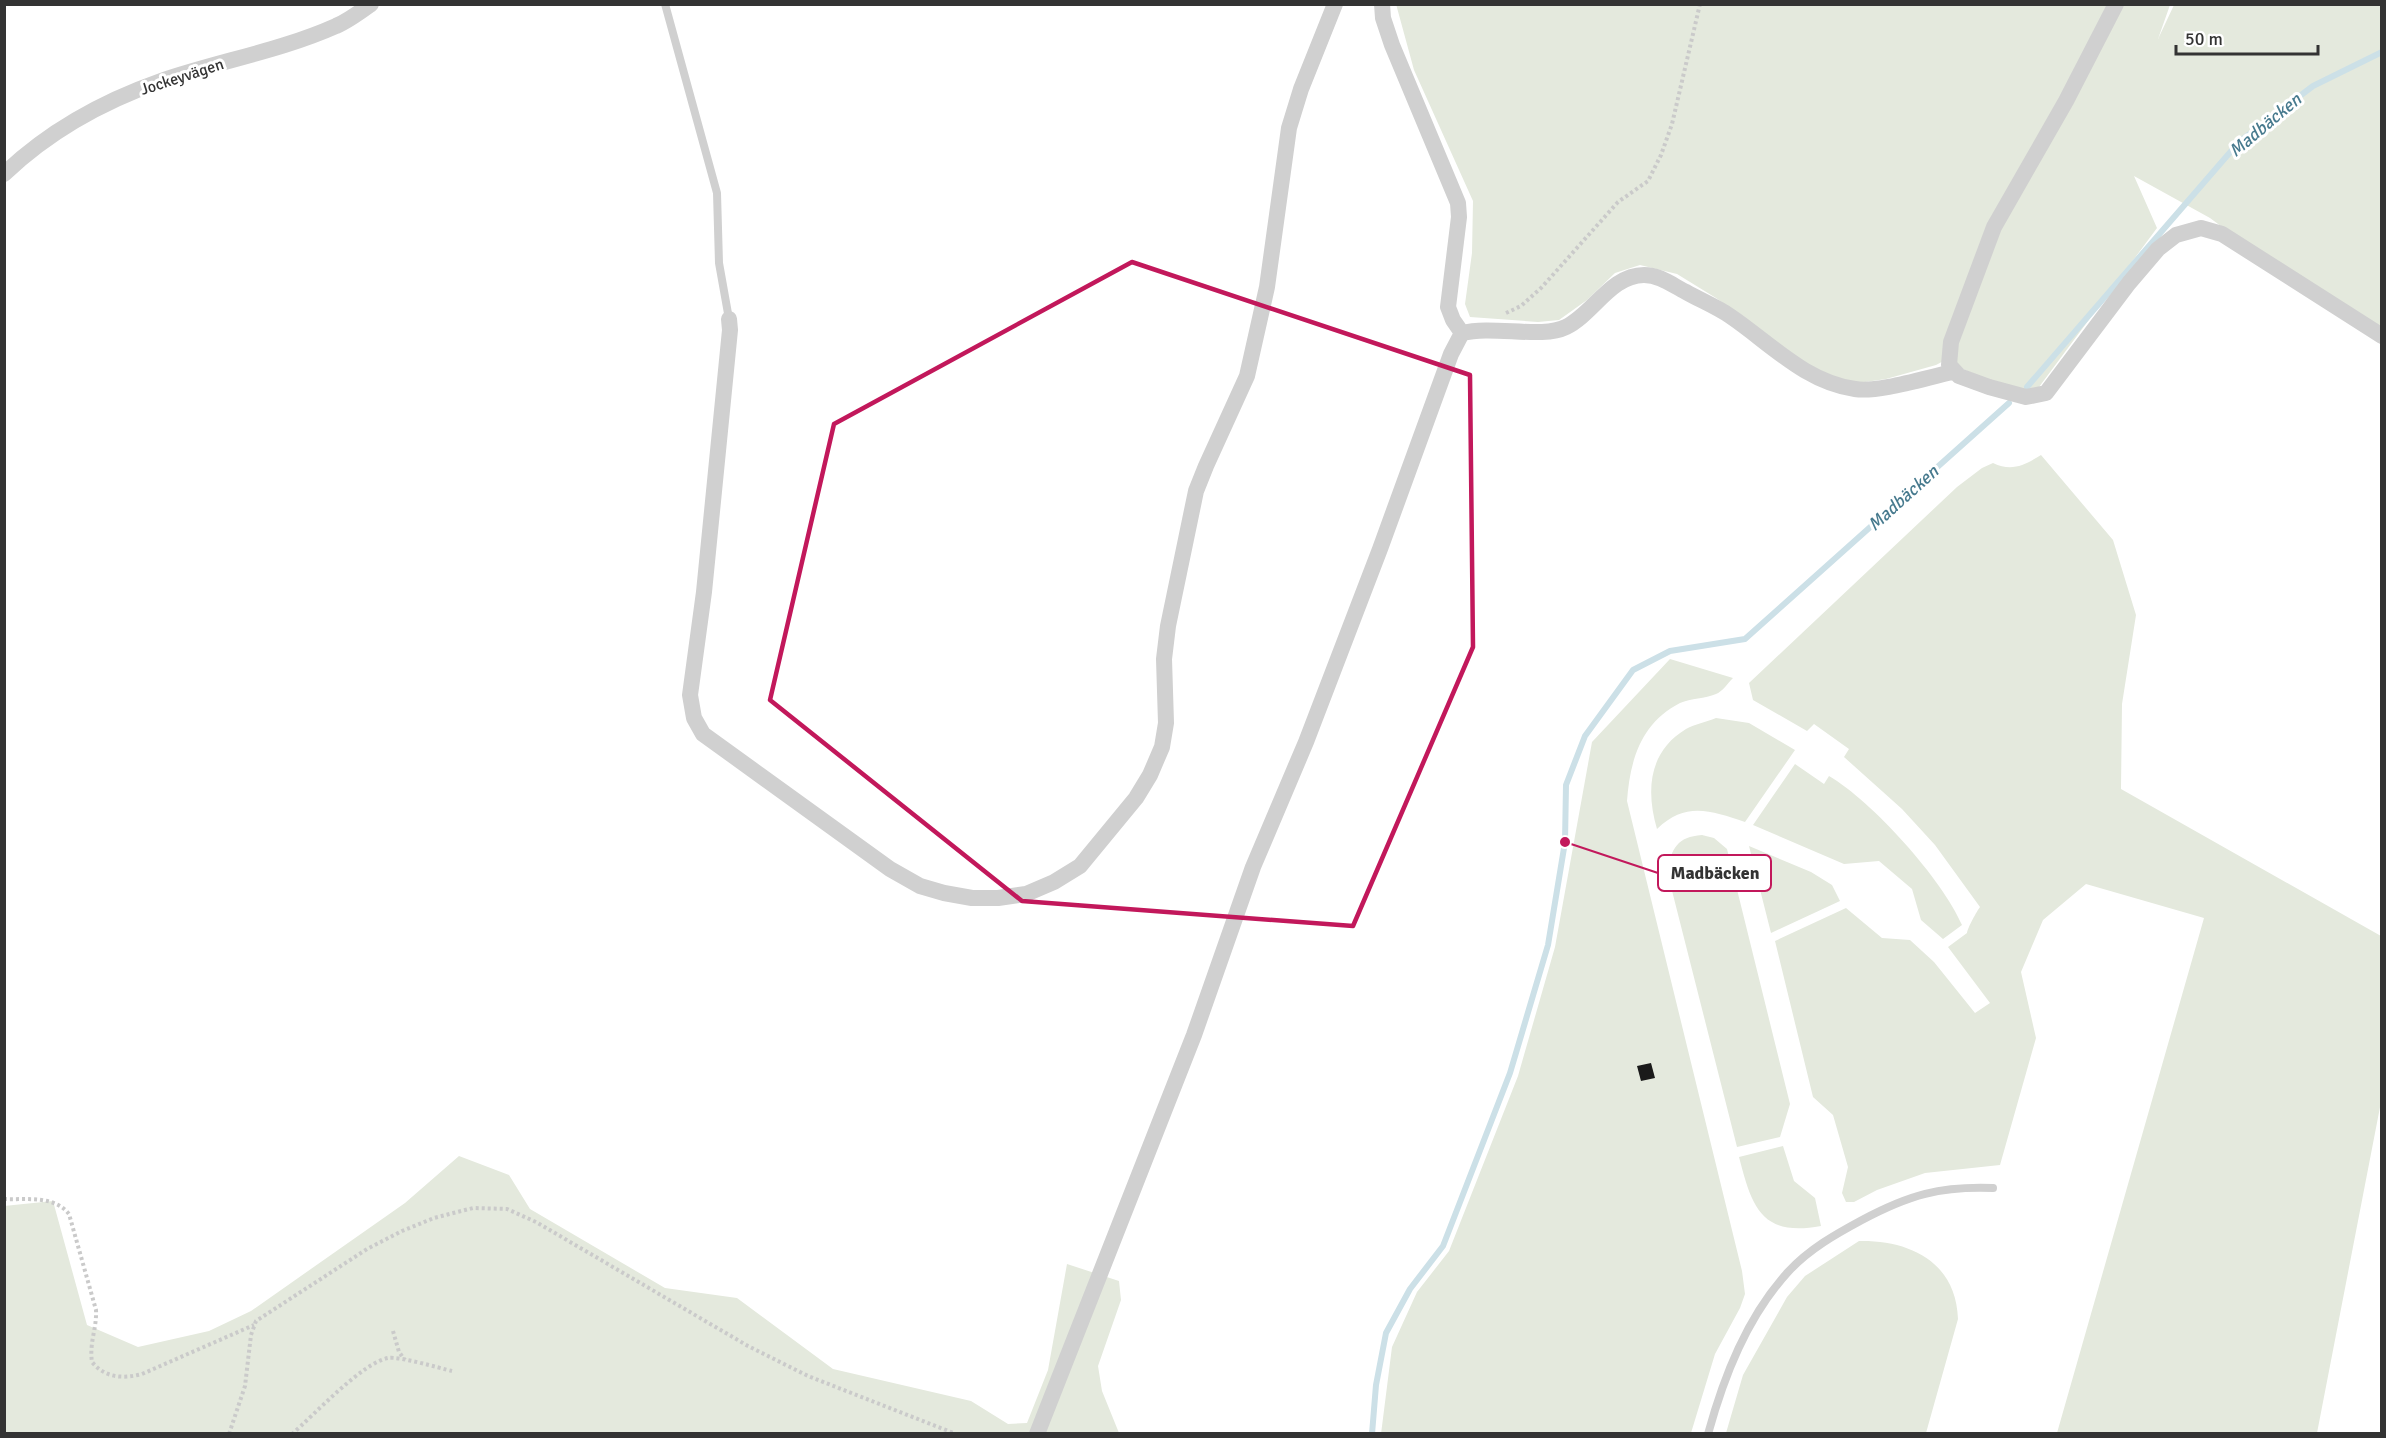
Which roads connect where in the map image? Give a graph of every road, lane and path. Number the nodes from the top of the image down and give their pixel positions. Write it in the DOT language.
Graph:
graph roads {
  1 [pos="371,4"];
  2 [pos="665,4"];
  3 [pos="1335,4"];
  4 [pos="1382,4"];
  5 [pos="1700,4"];
  6 [pos="2116,4"];
  7 [pos="4,174"];
  8 [pos="729,319"];
  9 [pos="1487,329"];
  10 [pos="1462,333"];
  11 [pos="2382,336"];
  12 [pos="1953,372"];
  13 [pos="1993,1188"];
  14 [pos="4,1199"];
  15 [pos="255,1324"];
  16 [pos="393,1331"];
  17 [pos="406,1361"];
  18 [pos="452,1371"];
  19 [pos="228,1432"];
  20 [pos="292,1434"];
  21 [pos="956,1434"];
  22 [pos="1036,1434"];
  23 [pos="1708,1434"];
  1 -- 7 [label="street, Jockeyvägen"];
  2 -- 8 [label="lane"];
  3 -- 8 [label="street"];
  4 -- 10 [label="street"];
  5 -- 9 [label="path"];
  6 -- 12 [label="street"];
  9 -- 10 [label="street"];
  9 -- 12 [label="street"];
  10 -- 22 [label="street"];
  11 -- 12 [label="street"];
  13 -- 23 [label="lane"];
  14 -- 15 [label="path"];
  15 -- 19 [label="path"];
  15 -- 21 [label="path"];
  16 -- 17 [label="path"];
  17 -- 18 [label="path"];
  17 -- 20 [label="path"];
}
